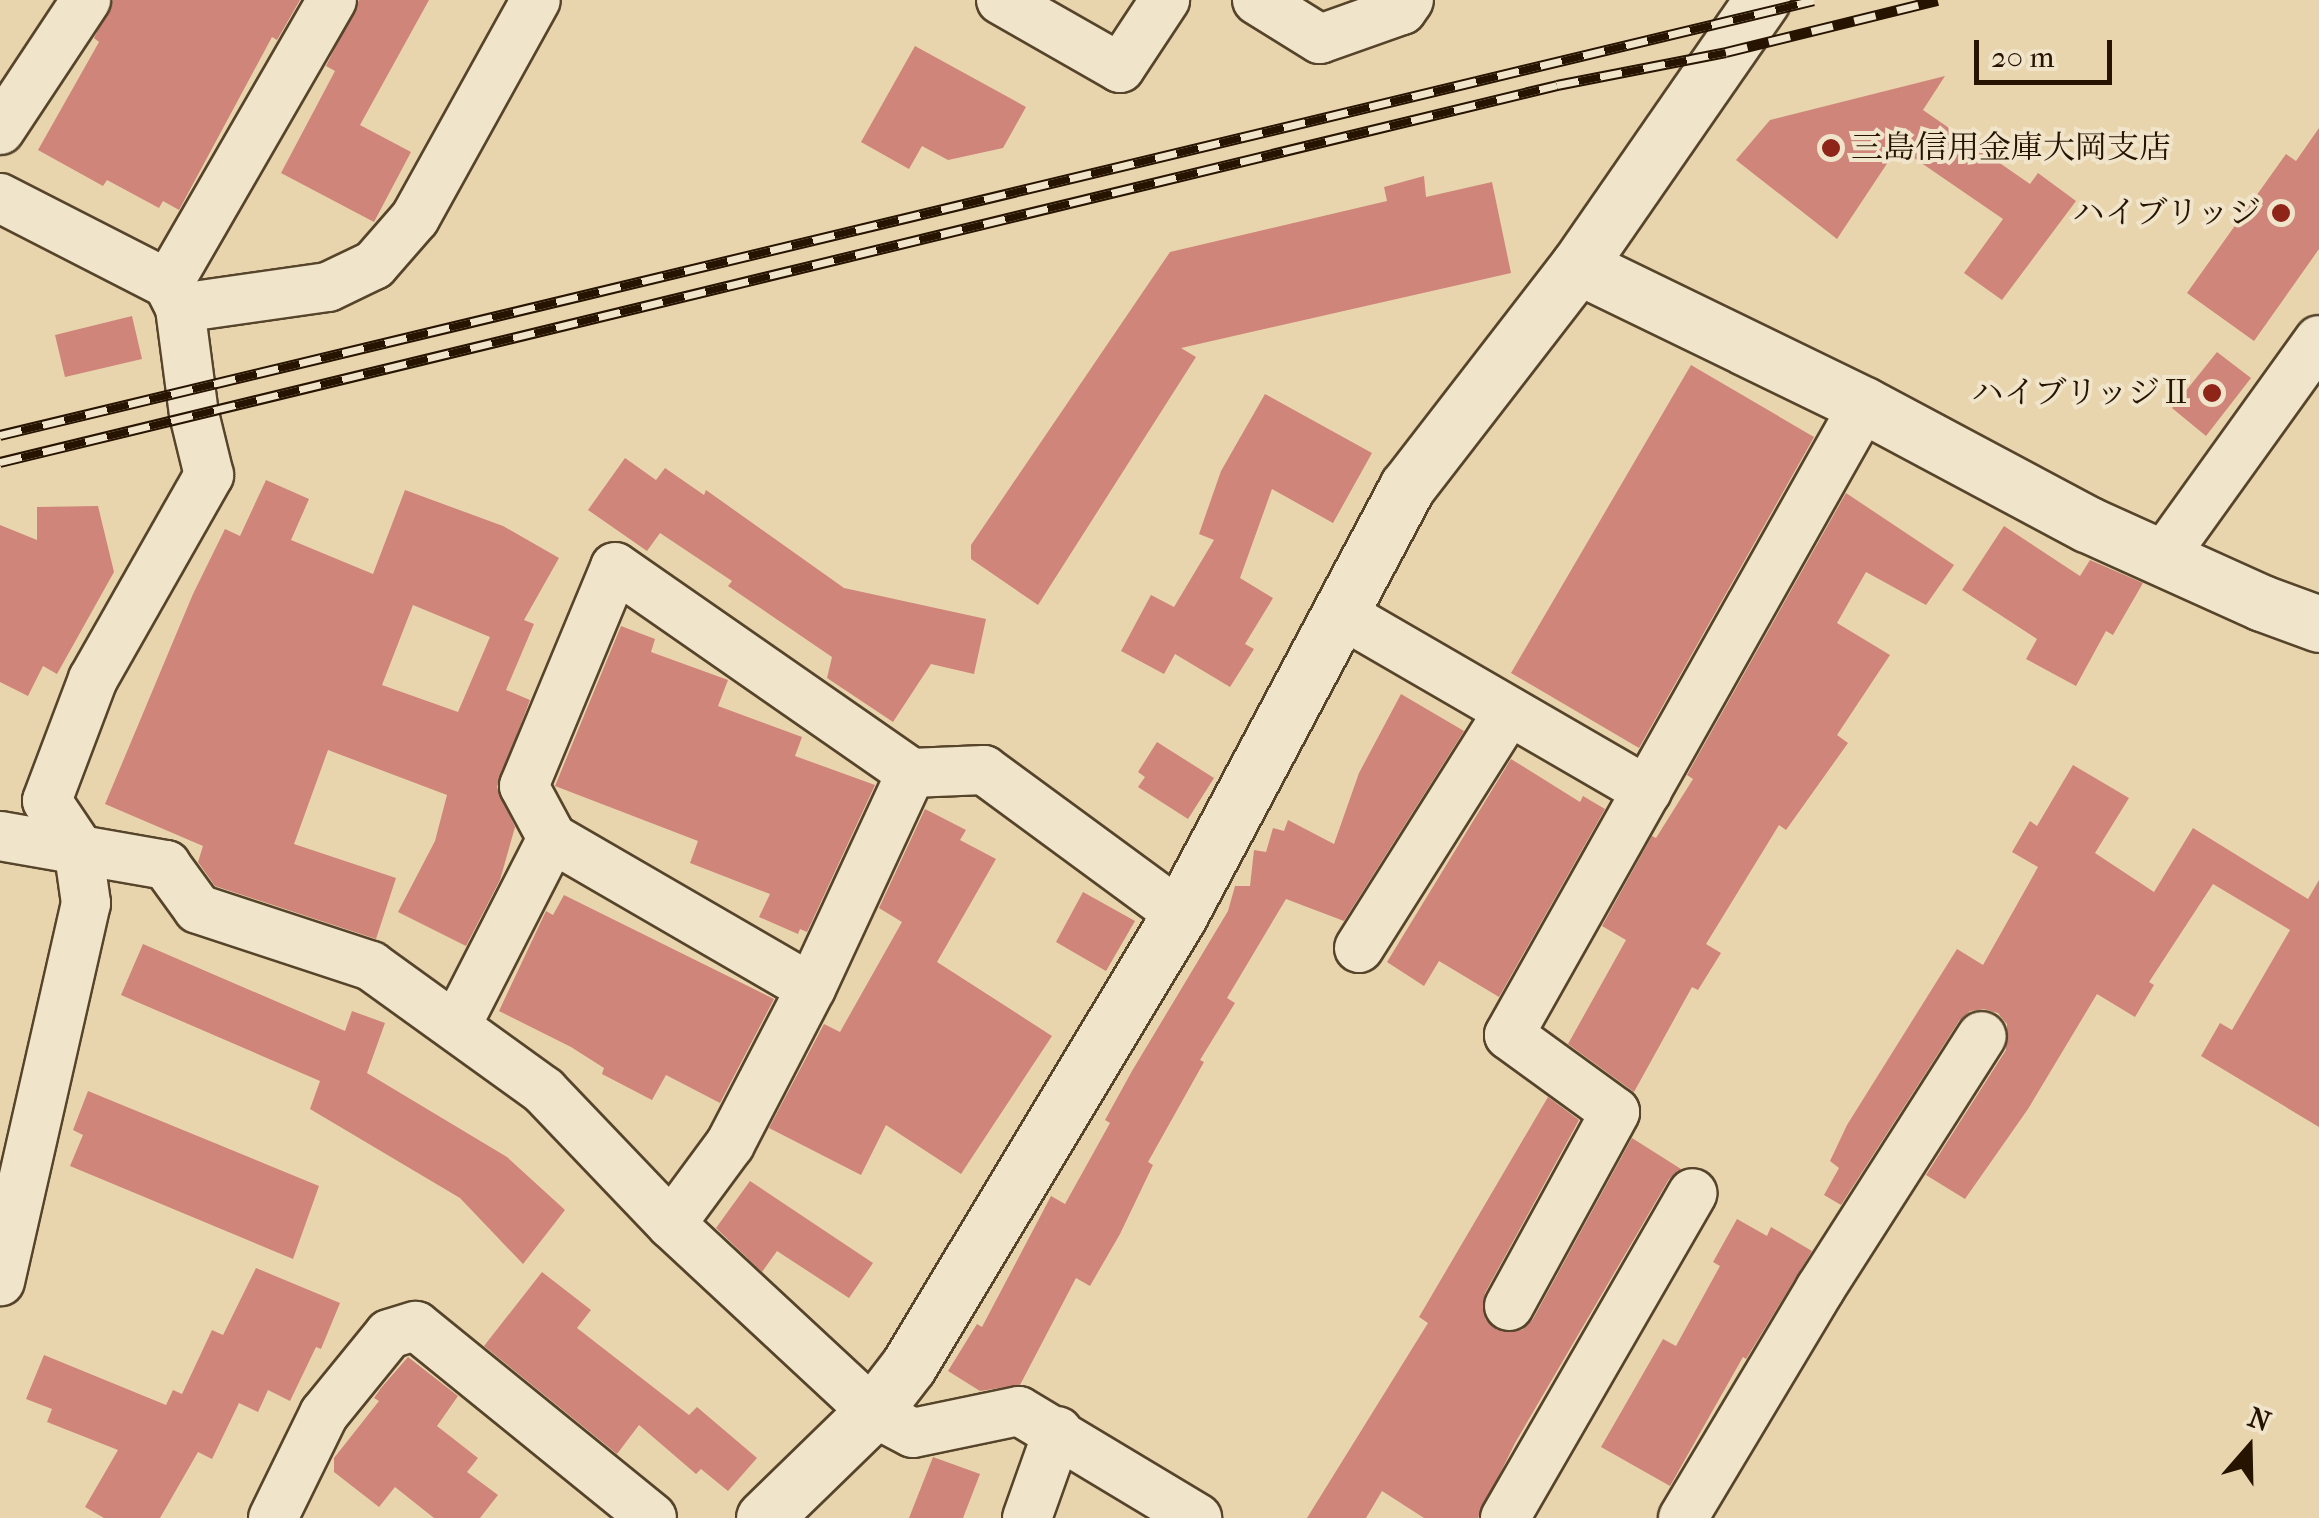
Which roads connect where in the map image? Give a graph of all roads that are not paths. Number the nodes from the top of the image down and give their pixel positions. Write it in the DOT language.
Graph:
graph roads {
  1 [pos="86,0"];
  2 [pos="332,0"];
  3 [pos="536,0"];
  4 [pos="1000,0"];
  5 [pos="1165,0"];
  6 [pos="1257,0"];
  7 [pos="1409,0"];
  8 [pos="1762,0"];
  9 [pos="0,130"];
  10 [pos="0,198"];
  11 [pos="1578,266"];
  12 [pos="174,296"];
  13 [pos="2319,340"];
  14 [pos="1864,405"];
  15 [pos="2163,557"];
  16 [pos="1340,613"];
  17 [pos="2319,624"];
  18 [pos="1509,711"];
  19 [pos="911,774"];
  20 [pos="1647,791"];
  21 [pos="0,836"];
  22 [pos="552,838"];
  23 [pos="78,846"];
  24 [pos="1180,914"];
  25 [pos="1360,948"];
  26 [pos="811,988"];
  27 [pos="456,1026"];
  28 [pos="1982,1036"];
  29 [pos="1692,1193"];
  30 [pos="671,1224"];
  31 [pos="0,1280"];
  32 [pos="1509,1306"];
  33 [pos="873,1412"];
  34 [pos="1058,1432"];
  35 [pos="273,1518"];
  36 [pos="652,1518"];
  37 [pos="764,1518"];
  38 [pos="1027,1518"];
  39 [pos="1197,1518"];
  40 [pos="1505,1518"];
  41 [pos="1683,1518"];
  1 -- 9 [label="street"];
  2 -- 12 [label="street"];
  3 -- 12 [label="street"];
  4 -- 5 [label="street"];
  6 -- 7 [label="street"];
  8 -- 11 [label="street"];
  10 -- 12 [label="street"];
  11 -- 14 [label="street"];
  11 -- 16 [label="street"];
  12 -- 23 [label="street"];
  13 -- 15 [label="street"];
  14 -- 15 [label="street"];
  14 -- 20 [label="street"];
  15 -- 17 [label="street"];
  16 -- 18 [label="street"];
  16 -- 24 [label="street"];
  18 -- 20 [label="street"];
  18 -- 25 [label="street"];
  19 -- 22 [label="street"];
  19 -- 24 [label="street"];
  19 -- 26 [label="street"];
  20 -- 32 [label="street"];
  21 -- 23 [label="street"];
  22 -- 26 [label="street"];
  22 -- 27 [label="street"];
  23 -- 27 [label="street"];
  23 -- 31 [label="street"];
  24 -- 33 [label="street"];
  26 -- 30 [label="street"];
  27 -- 30 [label="street"];
  28 -- 41 [label="street"];
  29 -- 40 [label="street"];
  30 -- 33 [label="street"];
  33 -- 34 [label="street"];
  33 -- 37 [label="street"];
  34 -- 38 [label="street"];
  34 -- 39 [label="street"];
  35 -- 36 [label="street"];
}
